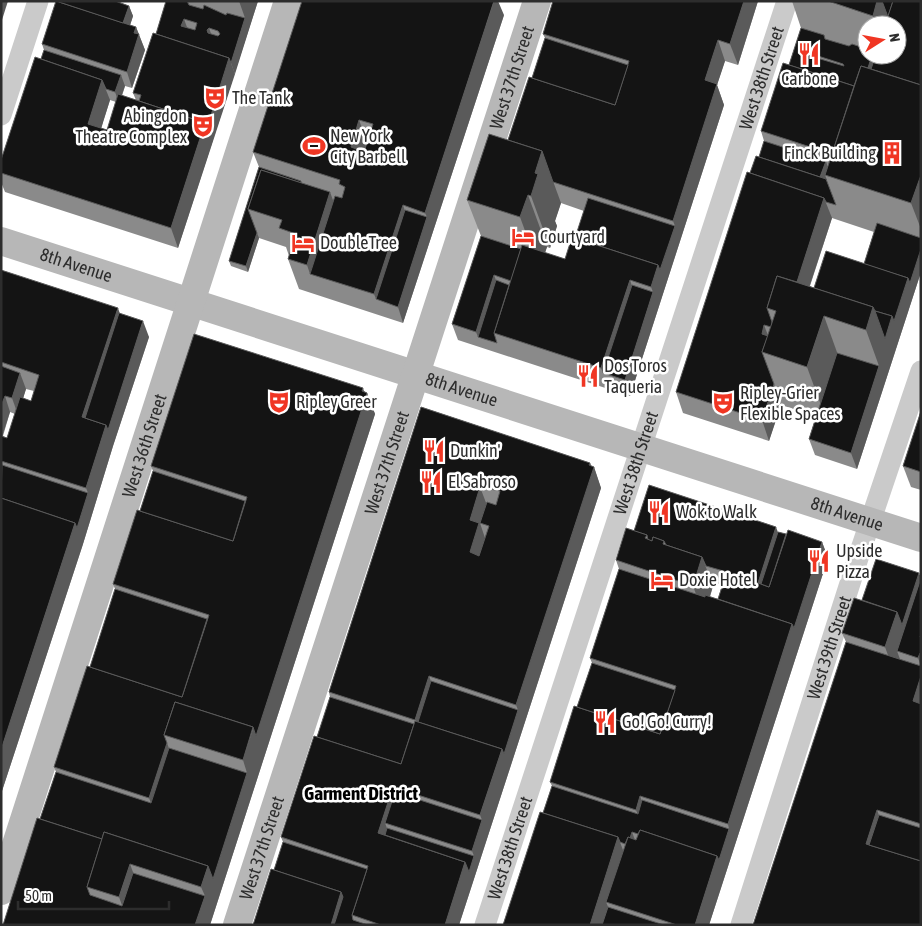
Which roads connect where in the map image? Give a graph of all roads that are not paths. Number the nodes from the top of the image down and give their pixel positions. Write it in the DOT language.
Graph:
graph roads {
  1 [pos="38,1"];
  2 [pos="288,1"];
  3 [pos="537,1"];
  4 [pos="787,1"];
  5 [pos="1,115"];
  6 [pos="1,240"];
  7 [pos="191,302"];
  8 [pos="921,371"];
  9 [pos="416,375"];
  10 [pos="641,447"];
  11 [pos="869,522"];
  12 [pos="921,538"];
  13 [pos="1,891"];
  14 [pos="237,925"];
  15 [pos="485,925"];
  16 [pos="741,925"];
  1 -- 5 [label="street"];
  2 -- 7 [label="main road, West 36th Street"];
  3 -- 9 [label="main road, West 37th Street"];
  4 -- 10 [label="street, West 38th Street"];
  6 -- 7 [label="main road, 8th Avenue"];
  7 -- 9 [label="main road, 8th Avenue"];
  7 -- 13 [label="main road, West 36th Street"];
  8 -- 11 [label="street, West 39th Street"];
  9 -- 10 [label="main road, 8th Avenue"];
  9 -- 14 [label="main road, West 37th Street"];
  10 -- 11 [label="main road, 8th Avenue"];
  10 -- 15 [label="street, West 38th Street"];
  11 -- 12 [label="main road, 8th Avenue"];
  11 -- 16 [label="street, West 39th Street"];
}
